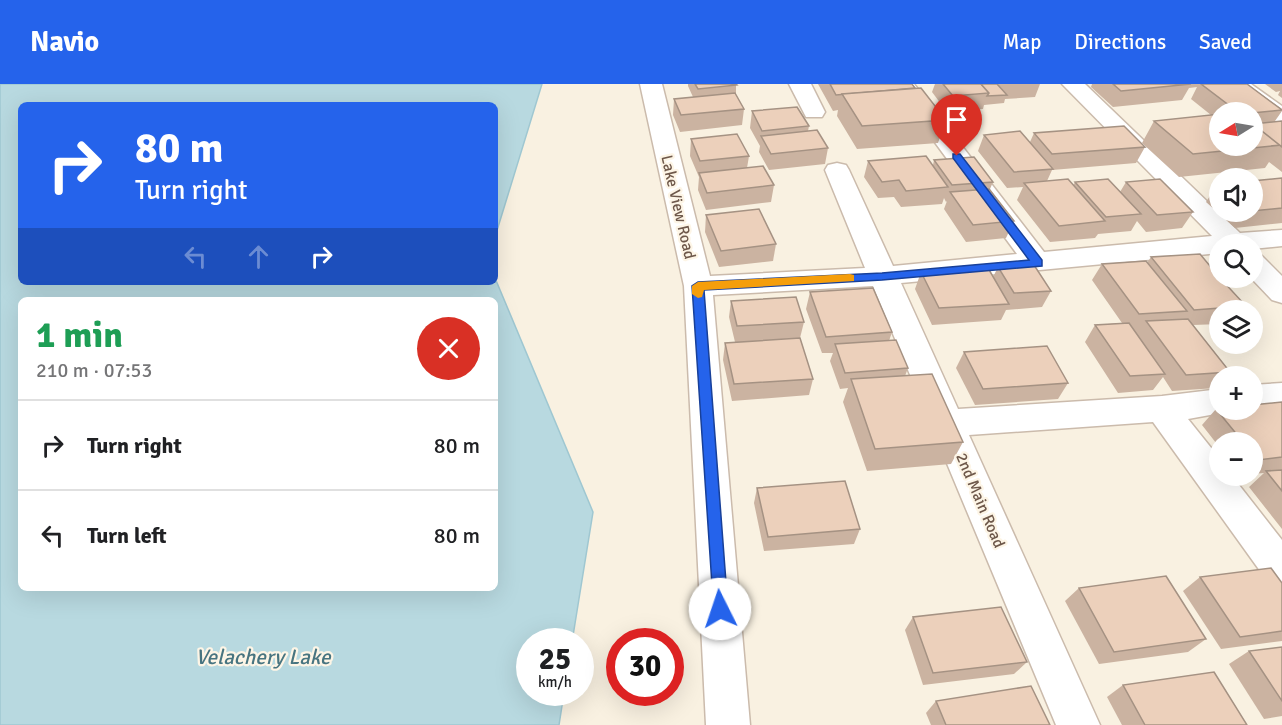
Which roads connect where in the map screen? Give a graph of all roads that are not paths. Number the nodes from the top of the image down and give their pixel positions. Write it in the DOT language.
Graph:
graph roads {
  1 [pos="651,84"];
  2 [pos="800,84"];
  3 [pos="903,84"];
  4 [pos="1073,84"];
  5 [pos="1237,84"];
  6 [pos="814,112"];
  7 [pos="1282,117"];
  8 [pos="837,170"];
  9 [pos="1225,234"];
  10 [pos="1282,238"];
  11 [pos="1263,240"];
  12 [pos="1209,246"];
  13 [pos="1038,263"];
  14 [pos="1263,273"];
  15 [pos="882,276"];
  16 [pos="698,286"];
  17 [pos="1282,292"];
  18 [pos="1282,395"];
  19 [pos="1263,397"];
  20 [pos="1209,403"];
  21 [pos="1162,409"];
  22 [pos="948,423"];
  23 [pos="1282,570"];
  24 [pos="728,725"];
  25 [pos="1078,725"];
  1 -- 16 [label="street, Lake View Road"];
  2 -- 6 [label="street"];
  3 -- 13 [label="street"];
  4 -- 9 [label="street"];
  5 -- 7 [label="street"];
  8 -- 15 [label="street, 2nd Main Road"];
  10 -- 11 [label="street"];
  12 -- 13 [label="street"];
  13 -- 15 [label="street"];
  14 -- 17 [label="street"];
  15 -- 16 [label="street"];
  15 -- 22 [label="street, 2nd Main Road"];
  16 -- 24 [label="street, Lake View Road"];
  18 -- 19 [label="street"];
  20 -- 21 [label="street"];
  21 -- 22 [label="street"];
  21 -- 23 [label="street"];
  22 -- 25 [label="street, 2nd Main Road"];
}
